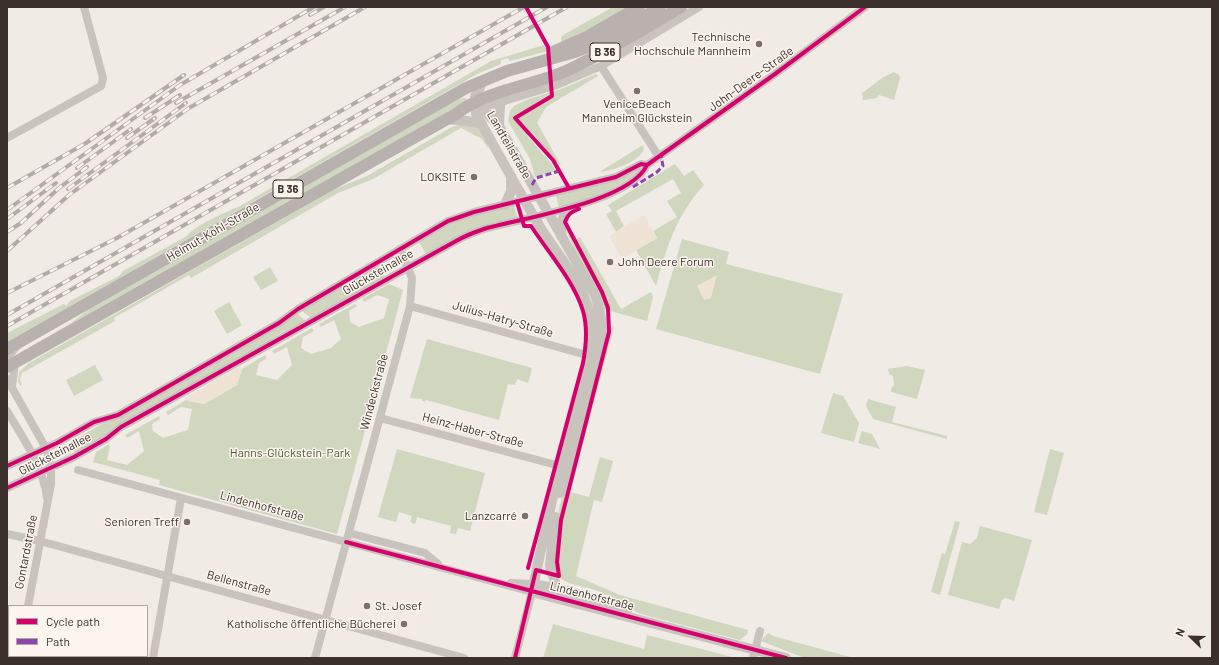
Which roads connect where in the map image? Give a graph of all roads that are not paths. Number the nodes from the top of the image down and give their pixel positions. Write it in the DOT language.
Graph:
graph roads {
  1 [pos="84,7"];
  2 [pos="639,7"];
  3 [pos="660,7"];
  4 [pos="681,7"];
  5 [pos="699,7"];
  6 [pos="865,7"];
  7 [pos="601,66"];
  8 [pos="482,81"];
  9 [pos="466,88"];
  10 [pos="506,89"];
  11 [pos="501,101"];
  12 [pos="478,103"];
  13 [pos="451,117"];
  14 [pos="482,124"];
  15 [pos="499,126"];
  16 [pos="7,138"];
  17 [pos="659,157"];
  18 [pos="647,165"];
  19 [pos="511,176"];
  20 [pos="538,196"];
  21 [pos="525,200"];
  22 [pos="505,205"];
  23 [pos="567,209"];
  24 [pos="548,214"];
  25 [pos="535,217"];
  26 [pos="561,236"];
  27 [pos="400,249"];
  28 [pos="408,267"];
  29 [pos="410,306"];
  30 [pos="18,343"];
  31 [pos="7,349"];
  32 [pos="590,356"];
  33 [pos="10,362"];
  34 [pos="9,383"];
  35 [pos="7,411"];
  36 [pos="380,418"];
  37 [pos="47,448"];
  38 [pos="32,454"];
  39 [pos="7,466"];
  40 [pos="560,466"];
  41 [pos="51,467"];
  42 [pos="78,470"];
  43 [pos="40,473"];
  44 [pos="7,488"];
  45 [pos="181,498"];
  46 [pos="47,503"];
  47 [pos="349,533"];
  48 [pos="7,534"];
  49 [pos="40,541"];
  50 [pos="346,542"];
  51 [pos="440,566"];
  52 [pos="167,576"];
  53 [pos="533,588"];
  54 [pos="557,588"];
  55 [pos="28,605"];
  56 [pos="638,618"];
  57 [pos="326,620"];
  58 [pos="760,631"];
  59 [pos="754,654"];
  60 [pos="25,657"];
  61 [pos="30,658"];
  62 [pos="152,658"];
  63 [pos="315,658"];
  64 [pos="464,658"];
  65 [pos="515,658"];
  66 [pos="786,658"];
  1 -- 16 [label="street"];
  2 -- 9 [label="main road"];
  3 -- 8 [label="main road, B 36"];
  4 -- 10 [label="main road, B 36"];
  5 -- 7 [label="street"];
  6 -- 17 [label="street, John-Deere-Straße"];
  7 -- 11 [label="street"];
  7 -- 17 [label="street"];
  8 -- 9 [label="main road, Helmut-Kohl-Straße / B 36"];
  8 -- 12 [label="street"];
  9 -- 12 [label="street, Landteilstraße"];
  9 -- 30 [label="main road, Helmut-Kohl-Straße / B 36"];
  10 -- 11 [label="street"];
  10 -- 12 [label="main road, B 36"];
  11 -- 12 [label="street"];
  11 -- 15 [label="street"];
  12 -- 13 [label="main road, Helmut-Kohl-Straße / B 36"];
  12 -- 14 [label="street, Landteilstraße"];
  12 -- 15 [label="street, Landteilstraße"];
  13 -- 14 [label="street"];
  13 -- 33 [label="main road, Helmut-Kohl-Straße / B 36"];
  14 -- 19 [label="street, Landteilstraße"];
  15 -- 20 [label="street, Landteilstraße"];
  17 -- 18 [label="street, John-Deere-Straße"];
  18 -- 20 [label="street, John-Deere-Straße"];
  18 -- 23 [label="street, John-Deere-Straße"];
  19 -- 21 [label="street, Landteilstraße"];
  19 -- 22 [label="street"];
  20 -- 21 [label="street, John-Deere-Straße"];
  20 -- 24 [label="street, Landteilstraße"];
  21 -- 22 [label="street, Glücksteinallee"];
  21 -- 25 [label="street, Landteilstraße"];
  22 -- 27 [label="street, Glücksteinallee"];
  23 -- 24 [label="street, John-Deere-Straße"];
  23 -- 26 [label="street"];
  24 -- 25 [label="street, John-Deere-Straße"];
  24 -- 26 [label="street, Landteilstraße"];
  25 -- 28 [label="street, Glücksteinallee"];
  25 -- 32 [label="street, Landteilstraße"];
  26 -- 54 [label="street, Landteilstraße"];
  27 -- 28 [label="street, Windeckstraße"];
  27 -- 37 [label="street, Glücksteinallee"];
  28 -- 29 [label="street, Windeckstraße"];
  28 -- 41 [label="street, Glücksteinallee"];
  29 -- 32 [label="street, Julius-Hatry-Straße"];
  29 -- 36 [label="street, Windeckstraße"];
  30 -- 31 [label="main road, Helmut-Kohl-Straße / B 36"];
  30 -- 33 [label="street"];
  32 -- 40 [label="street, Landteilstraße"];
  33 -- 34 [label="street"];
  34 -- 37 [label="street, Gontardstraße"];
  35 -- 38 [label="street, Gontardstraße"];
  36 -- 40 [label="street, Heinz-Haber-Straße"];
  36 -- 47 [label="street, Windeckstraße"];
  37 -- 38 [label="street, Glücksteinallee"];
  37 -- 41 [label="street, Gontardstraße"];
  38 -- 39 [label="street, Glücksteinallee"];
  38 -- 43 [label="street, Gontardstraße"];
  40 -- 53 [label="street, Landteilstraße"];
  41 -- 43 [label="street, Glücksteinallee"];
  41 -- 46 [label="street, Gontardstraße"];
  42 -- 45 [label="street, Lindenhofstraße"];
  43 -- 44 [label="street, Glücksteinallee"];
  43 -- 46 [label="street, Gontardstraße"];
  45 -- 50 [label="street, Lindenhofstraße"];
  45 -- 52 [label="street"];
  46 -- 49 [label="street, Gontardstraße"];
  47 -- 50 [label="street, Windeckstraße"];
  47 -- 51 [label="street, Lindenhofstraße"];
  48 -- 49 [label="street, Bellenstraße"];
  49 -- 52 [label="street, Bellenstraße"];
  49 -- 55 [label="street, Gontardstraße"];
  50 -- 51 [label="street, Lindenhofstraße"];
  50 -- 57 [label="street, Windeckstraße"];
  51 -- 53 [label="street, Lindenhofstraße"];
  52 -- 57 [label="street, Bellenstraße"];
  52 -- 62 [label="street"];
  53 -- 54 [label="street, Lindenhofstraße"];
  53 -- 56 [label="street, Lindenhofstraße"];
  53 -- 65 [label="street, Landteilstraße"];
  54 -- 56 [label="street, Lindenhofstraße"];
  56 -- 59 [label="street, Lindenhofstraße"];
  57 -- 63 [label="street, Windeckstraße"];
  57 -- 64 [label="street, Bellenstraße"];
  58 -- 59 [label="street"];
  59 -- 66 [label="street, Lindenhofstraße"];
  60 -- 61 [label="street"];
}
